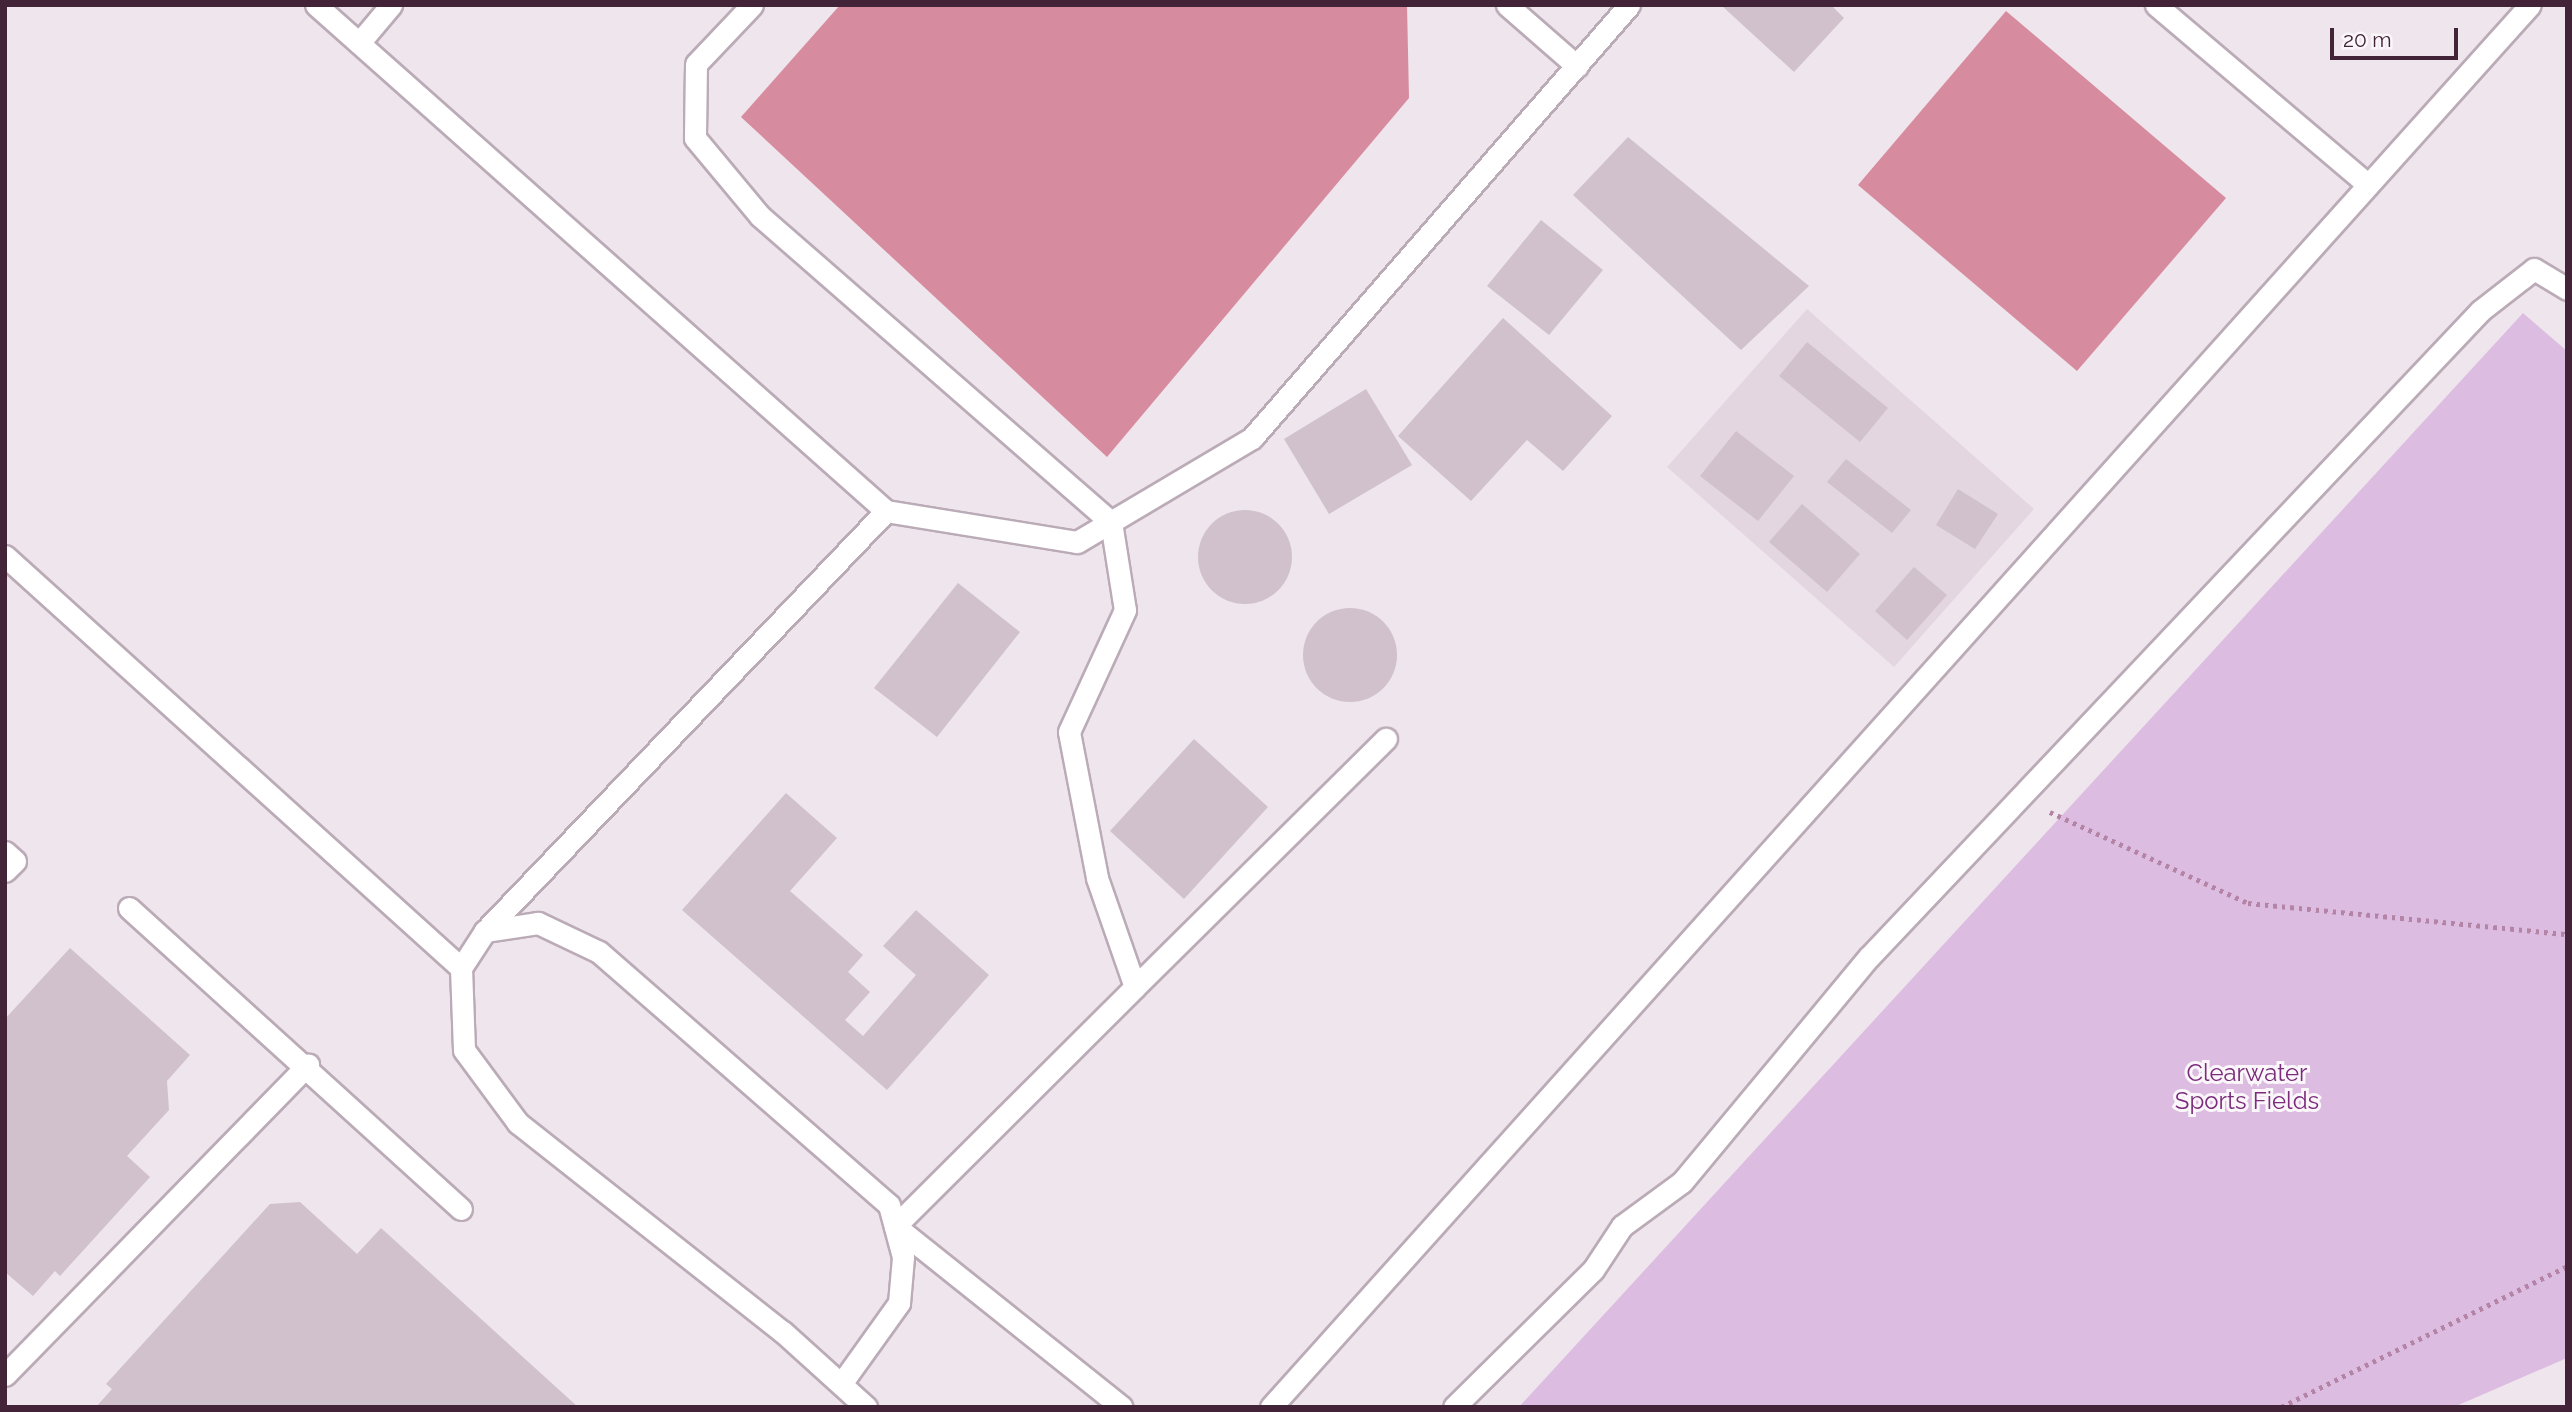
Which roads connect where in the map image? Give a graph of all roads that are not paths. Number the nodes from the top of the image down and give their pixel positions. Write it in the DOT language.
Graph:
graph roads {
  1 [pos="316,5"];
  2 [pos="391,5"];
  3 [pos="752,5"];
  4 [pos="1507,5"];
  5 [pos="1629,5"];
  6 [pos="2156,5"];
  7 [pos="2530,5"];
  8 [pos="359,43"];
  9 [pos="1577,66"];
  10 [pos="2368,185"];
  11 [pos="2567,289"];
  12 [pos="886,511"];
  13 [pos="1111,522"];
  14 [pos="5,556"];
  15 [pos="1386,739"];
  16 [pos="5,852"];
  17 [pos="5,872"];
  18 [pos="129,908"];
  19 [pos="485,931"];
  20 [pos="461,968"];
  21 [pos="1135,987"];
  22 [pos="307,1064"];
  23 [pos="461,1209"];
  24 [pos="895,1226"];
  25 [pos="5,1375"];
  26 [pos="841,1384"];
  27 [pos="866,1407"];
  28 [pos="1122,1407"];
  29 [pos="1271,1407"];
  30 [pos="1454,1407"];
  1 -- 8 [label="lane"];
  2 -- 8 [label="lane"];
  3 -- 13 [label="lane"];
  4 -- 9 [label="lane"];
  5 -- 9 [label="lane"];
  6 -- 10 [label="lane"];
  7 -- 10 [label="lane"];
  8 -- 12 [label="lane"];
  9 -- 13 [label="lane"];
  10 -- 29 [label="lane"];
  11 -- 30 [label="lane"];
  12 -- 13 [label="lane"];
  12 -- 19 [label="lane"];
  13 -- 21 [label="lane"];
  14 -- 20 [label="lane"];
  15 -- 21 [label="lane"];
  16 -- 17 [label="lane"];
  18 -- 22 [label="lane"];
  19 -- 20 [label="lane"];
  19 -- 24 [label="lane"];
  20 -- 26 [label="lane"];
  21 -- 24 [label="lane"];
  22 -- 23 [label="lane"];
  22 -- 25 [label="lane"];
  24 -- 26 [label="lane"];
  24 -- 28 [label="lane"];
  26 -- 27 [label="lane"];
}
